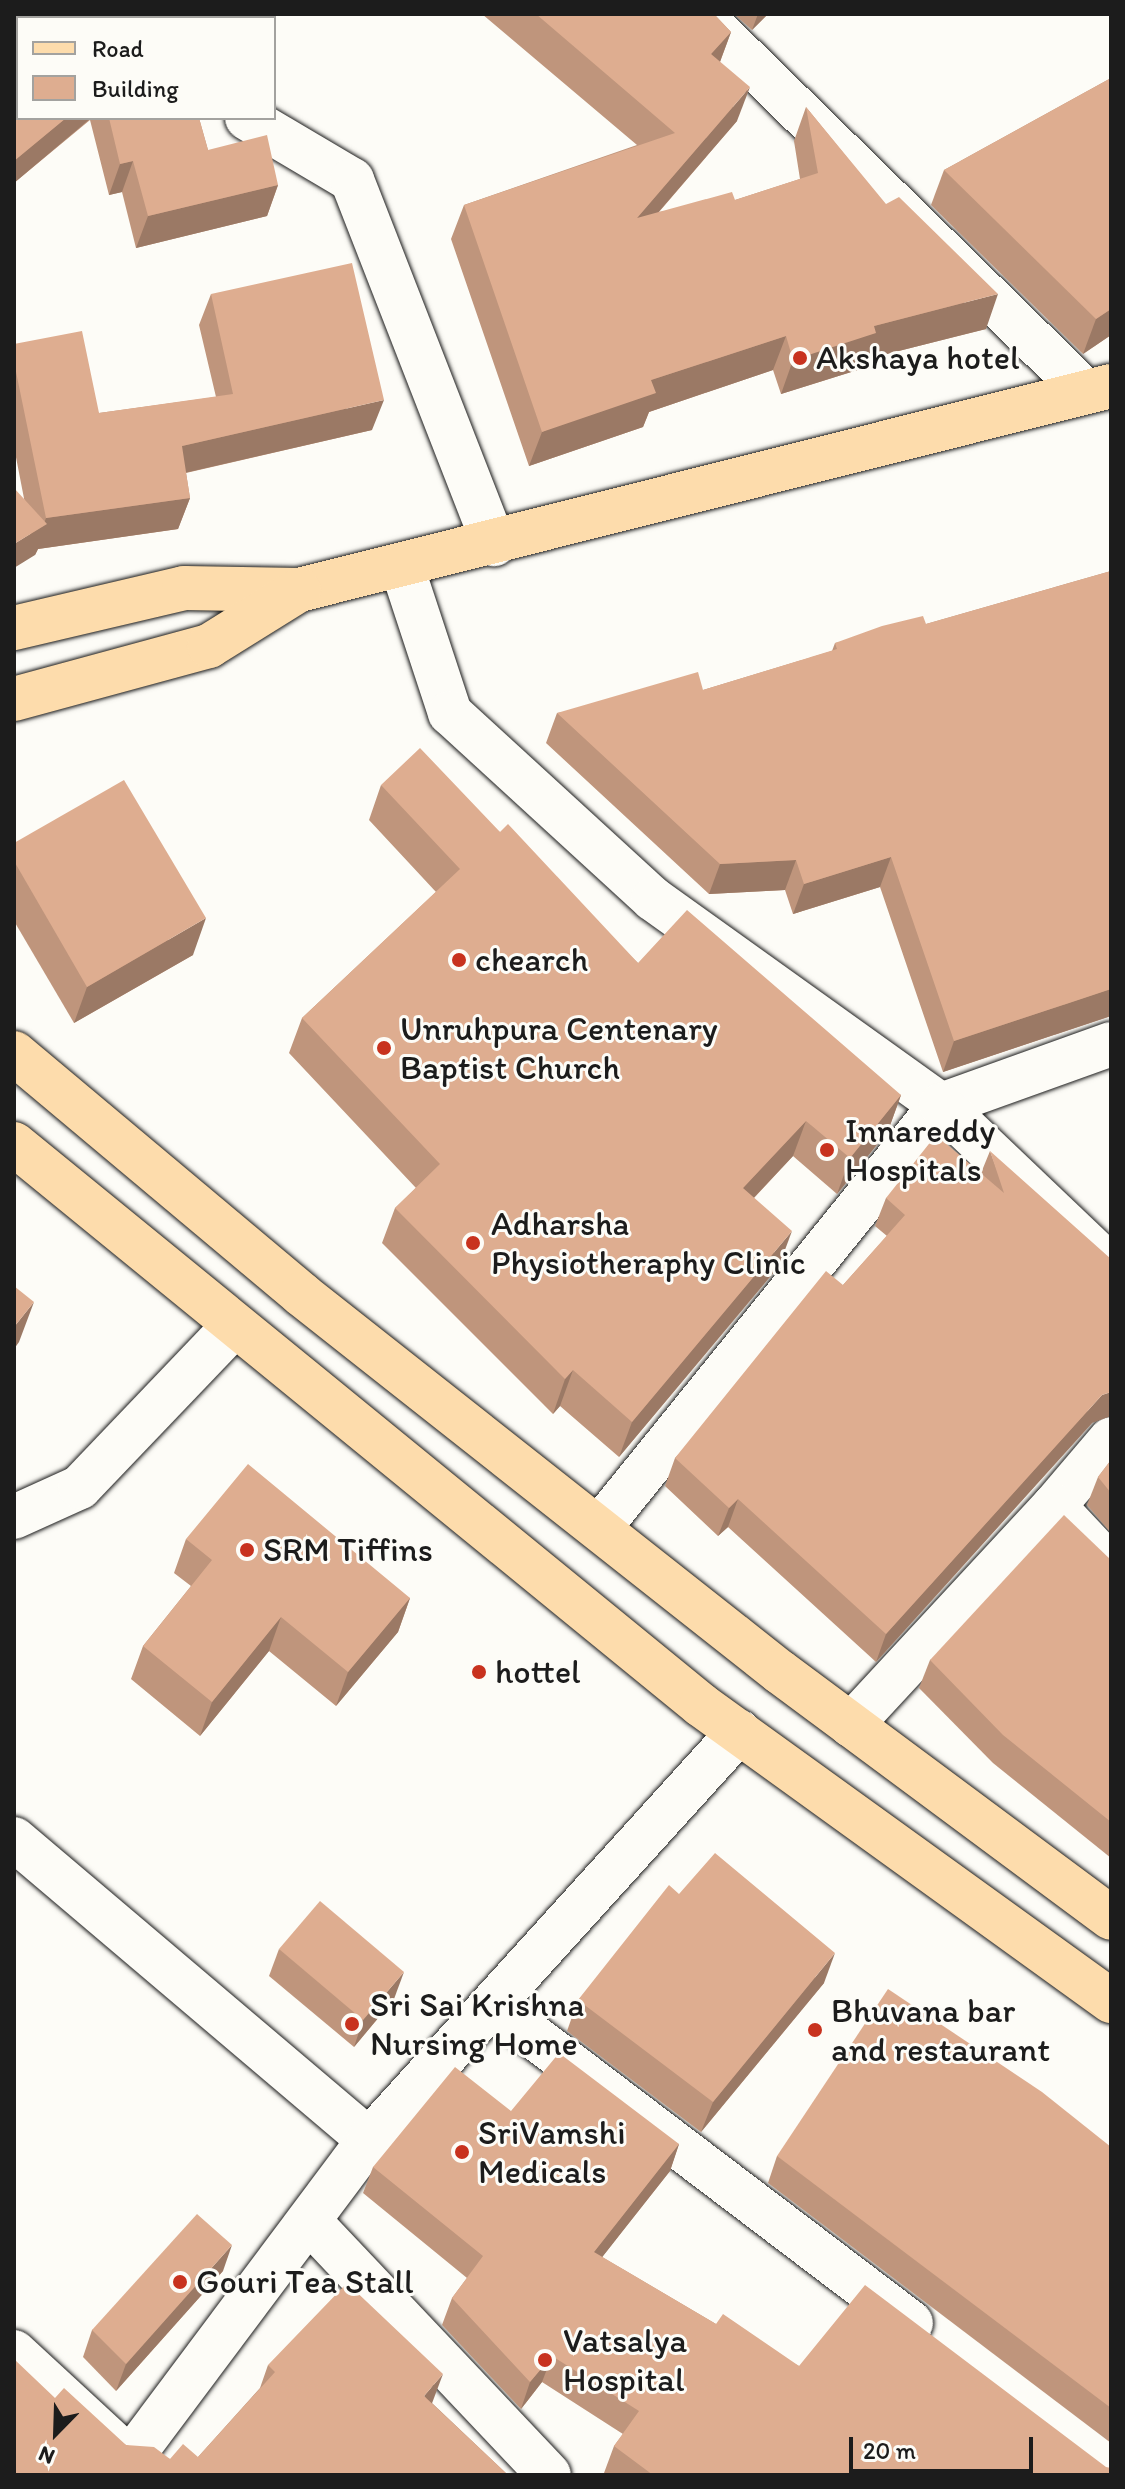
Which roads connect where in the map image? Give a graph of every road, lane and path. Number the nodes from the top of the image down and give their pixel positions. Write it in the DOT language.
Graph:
graph roads {
  1 [pos="700,14"];
  2 [pos="250,120"];
  3 [pos="1098,389"];
  4 [pos="494,544"];
  5 [pos="402,567"];
  6 [pos="299,590"];
  7 [pos="14,628"];
  8 [pos="14,699"];
  9 [pos="1111,1044"];
  10 [pos="14,1053"];
  11 [pos="941,1105"];
  12 [pos="14,1144"];
  13 [pos="1111,1267"];
  14 [pos="233,1327"];
  15 [pos="1111,1439"];
  16 [pos="1054,1506"];
  17 [pos="14,1517"];
  18 [pos="599,1528"];
  19 [pos="1111,1567"];
  20 [pos="851,1725"];
  21 [pos="739,1732"];
  22 [pos="14,1839"];
  23 [pos="1111,1918"];
  24 [pos="1111,2001"];
  25 [pos="492,2005"];
  26 [pos="369,2140"];
  27 [pos="309,2221"];
  28 [pos="947,2350"];
  29 [pos="14,2352"];
  30 [pos="123,2467"];
  31 [pos="549,2475"];
  1 -- 3 [label="street"];
  2 -- 4 [label="street"];
  3 -- 4 [label="main road"];
  4 -- 5 [label="main road"];
  5 -- 6 [label="main road"];
  5 -- 11 [label="street"];
  6 -- 7 [label="main road"];
  6 -- 8 [label="main road"];
  9 -- 11 [label="street"];
  10 -- 18 [label="main road"];
  11 -- 13 [label="street"];
  11 -- 18 [label="street"];
  12 -- 14 [label="main road"];
  14 -- 17 [label="street"];
  14 -- 21 [label="main road"];
  15 -- 16 [label="street"];
  16 -- 19 [label="street"];
  16 -- 20 [label="street"];
  18 -- 20 [label="main road"];
  20 -- 23 [label="main road"];
  21 -- 24 [label="main road"];
  21 -- 25 [label="street"];
  22 -- 26 [label="street"];
  25 -- 26 [label="street"];
  25 -- 28 [label="street"];
  26 -- 27 [label="street"];
  27 -- 30 [label="street"];
  27 -- 31 [label="street"];
  29 -- 30 [label="street"];
}
